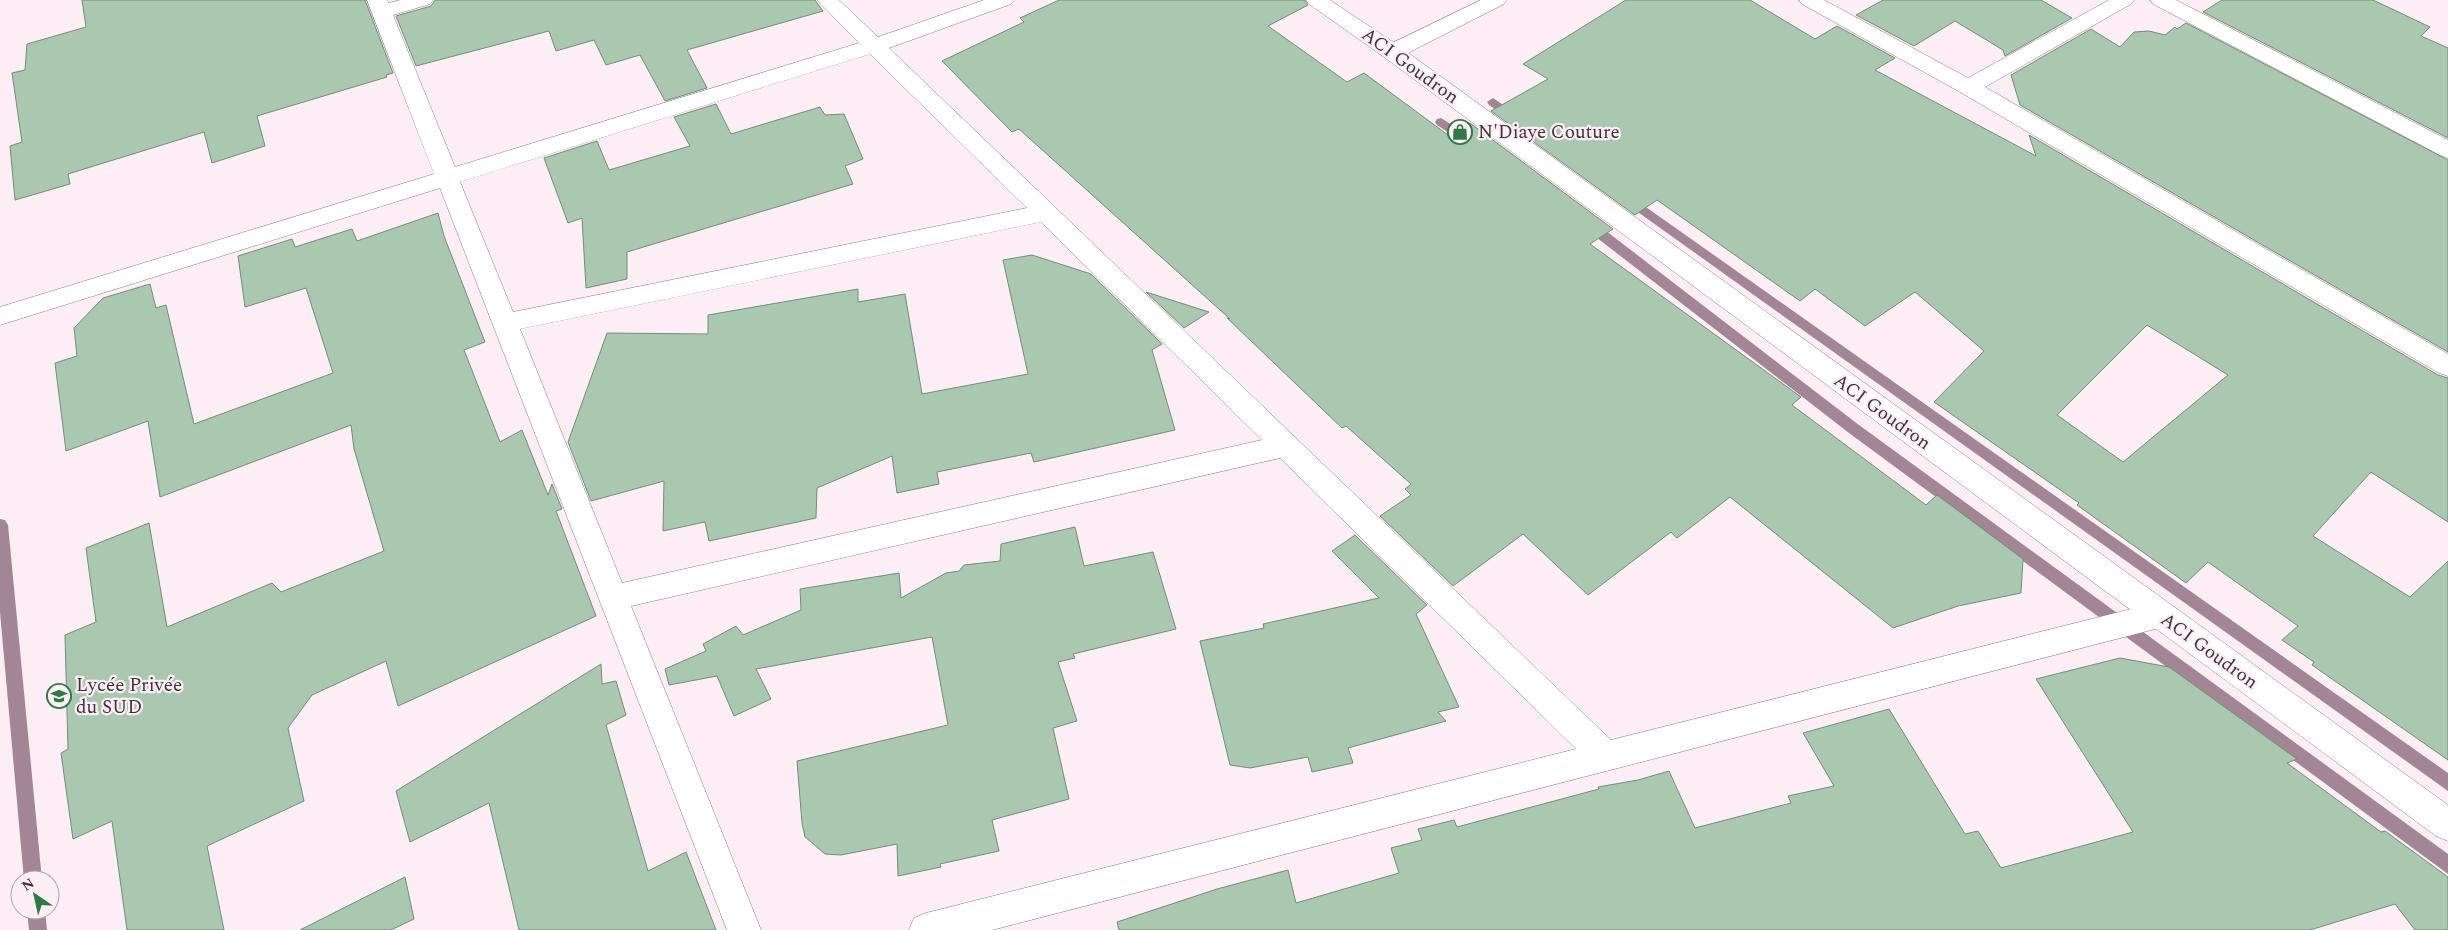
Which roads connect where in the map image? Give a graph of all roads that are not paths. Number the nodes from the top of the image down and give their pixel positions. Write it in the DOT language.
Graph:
graph roads {
  1 [pos="423,0"];
  2 [pos="827,0"];
  3 [pos="1004,0"];
  4 [pos="1316,0"];
  5 [pos="1497,0"];
  6 [pos="1809,0"];
  7 [pos="2124,0"];
  8 [pos="2160,0"];
  9 [pos="379,6"];
  10 [pos="874,46"];
  11 [pos="1392,52"];
  12 [pos="1968,87"];
  13 [pos="2448,150"];
  14 [pos="447,178"];
  15 [pos="1046,213"];
  16 [pos="0,316"];
  17 [pos="504,323"];
  18 [pos="2448,366"];
  19 [pos="1286,446"];
  20 [pos="612,598"];
  21 [pos="2159,615"];
  22 [pos="1605,756"];
  23 [pos="2448,825"];
  24 [pos="744,930"];
  25 [pos="926,930"];
  1 -- 9 [label="street"];
  2 -- 10 [label="street"];
  3 -- 10 [label="street"];
  4 -- 11 [label="street, ACI Goudron"];
  5 -- 11 [label="street"];
  6 -- 12 [label="street"];
  7 -- 12 [label="street"];
  8 -- 13 [label="street"];
  9 -- 14 [label="street"];
  10 -- 14 [label="street"];
  10 -- 15 [label="street"];
  11 -- 21 [label="street, ACI Goudron"];
  12 -- 18 [label="street"];
  14 -- 16 [label="street"];
  14 -- 17 [label="street"];
  15 -- 17 [label="street"];
  15 -- 19 [label="street"];
  17 -- 20 [label="street"];
  19 -- 20 [label="street"];
  19 -- 22 [label="street"];
  20 -- 24 [label="street"];
  21 -- 22 [label="street"];
  21 -- 23 [label="street, ACI Goudron"];
  22 -- 25 [label="street"];
}
